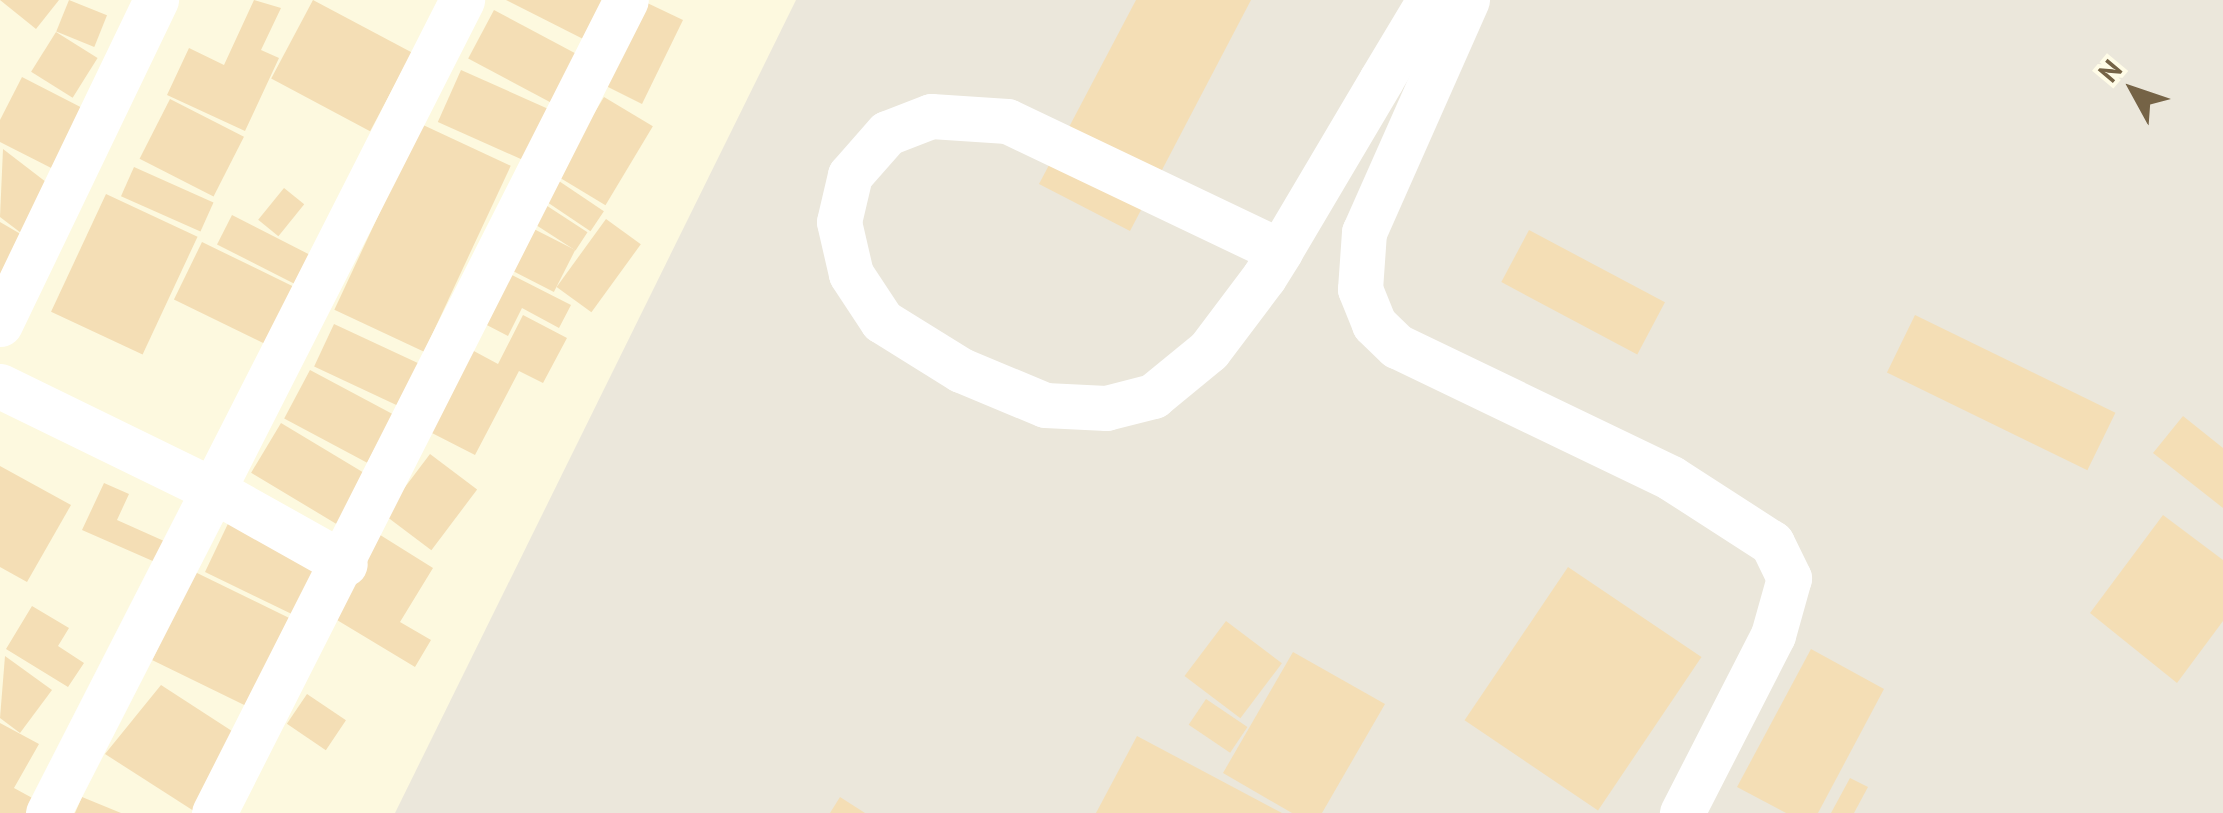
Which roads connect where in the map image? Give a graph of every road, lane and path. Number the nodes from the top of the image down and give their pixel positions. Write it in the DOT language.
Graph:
graph roads {
  1 [pos="156,0"];
  2 [pos="462,0"];
  3 [pos="626,0"];
  4 [pos="1429,0"];
  5 [pos="1467,0"];
  6 [pos="1280,251"];
  7 [pos="0,324"];
  8 [pos="0,386"];
  9 [pos="212,490"];
  10 [pos="345,564"];
  11 [pos="48,813"];
  12 [pos="214,813"];
  13 [pos="1682,813"];
  1 -- 7 [label="street"];
  2 -- 9 [label="street"];
  3 -- 10 [label="street"];
  4 -- 6 [label="street"];
  5 -- 13 [label="street"];
  6 -- 6 [label="street"];
  8 -- 9 [label="street"];
  9 -- 10 [label="street"];
  9 -- 11 [label="street"];
  10 -- 12 [label="street"];
}
